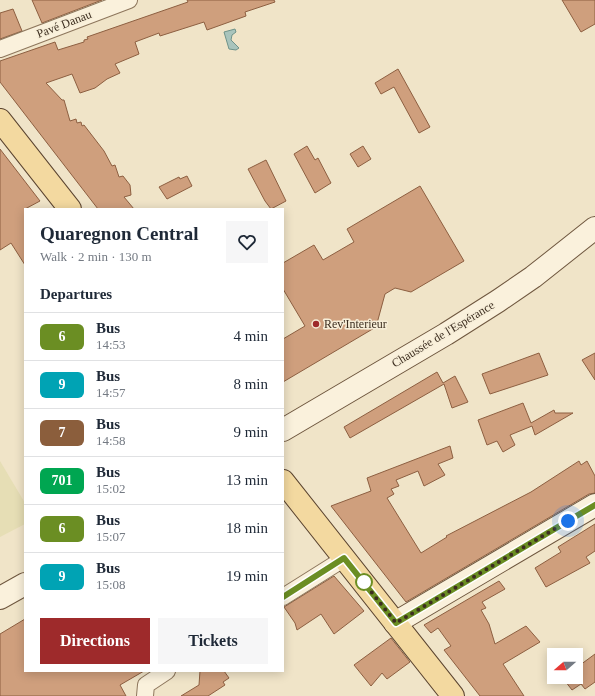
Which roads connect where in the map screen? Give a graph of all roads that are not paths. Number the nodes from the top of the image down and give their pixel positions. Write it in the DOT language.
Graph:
graph roads {
  1 [pos="129,0"];
  2 [pos="0,49"];
  3 [pos="0,120"];
  4 [pos="69,208"];
  5 [pos="595,228"];
  6 [pos="284,429"];
  7 [pos="284,482"];
  8 [pos="595,505"];
  9 [pos="344,558"];
  10 [pos="24,585"];
  11 [pos="284,596"];
  12 [pos="0,598"];
  13 [pos="396,623"];
  14 [pos="165,672"];
  15 [pos="145,696"];
  16 [pos="453,696"];
  1 -- 2 [label="street, Pavé Danau"];
  3 -- 4 [label="main road"];
  5 -- 6 [label="main road, Chaussée de l'Espérance"];
  7 -- 9 [label="main road"];
  8 -- 13 [label="main road"];
  9 -- 11 [label="street"];
  9 -- 13 [label="main road"];
  10 -- 12 [label="main road"];
  13 -- 16 [label="main road"];
  14 -- 15 [label="street"];
}
